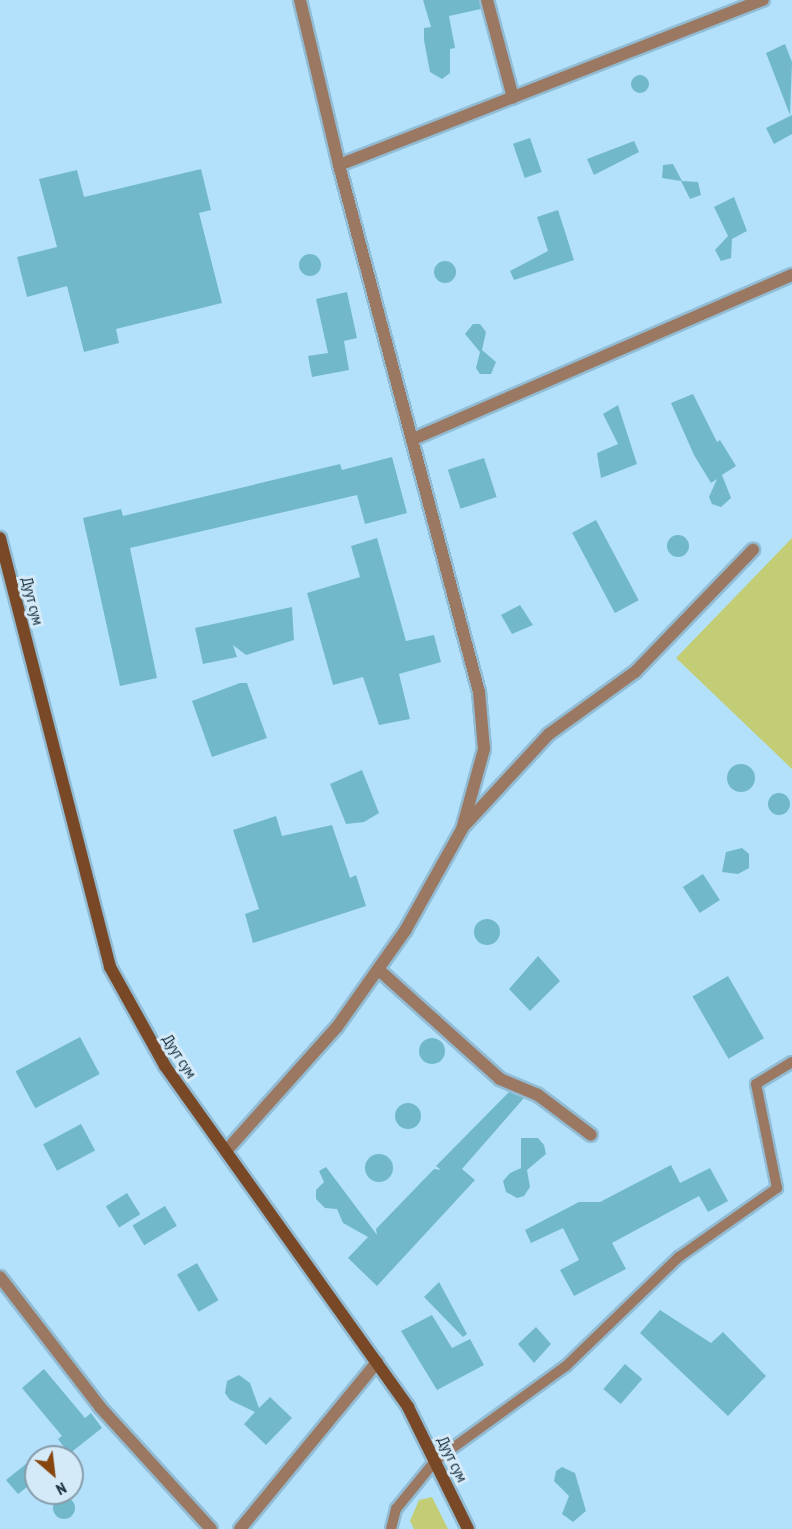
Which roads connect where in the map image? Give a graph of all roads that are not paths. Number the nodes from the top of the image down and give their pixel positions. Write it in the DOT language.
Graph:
graph roads {
  1 [pos="300,0"];
  2 [pos="486,0"];
  3 [pos="763,0"];
  4 [pos="513,98"];
  5 [pos="339,165"];
  6 [pos="792,275"];
  7 [pos="413,439"];
  8 [pos="0,538"];
  9 [pos="753,550"];
  10 [pos="462,829"];
  11 [pos="379,970"];
  12 [pos="792,1062"];
  13 [pos="591,1135"];
  14 [pos="226,1151"];
  15 [pos="0,1277"];
  16 [pos="377,1362"];
  17 [pos="436,1460"];
  18 [pos="211,1529"];
  19 [pos="240,1529"];
  20 [pos="391,1529"];
  21 [pos="468,1529"];
  1 -- 5 [label="street"];
  2 -- 4 [label="street"];
  3 -- 4 [label="street"];
  4 -- 5 [label="street"];
  5 -- 7 [label="street"];
  6 -- 7 [label="street"];
  7 -- 10 [label="street"];
  8 -- 14 [label="main road, Дуут сум"];
  9 -- 10 [label="street"];
  10 -- 11 [label="street"];
  11 -- 13 [label="street"];
  11 -- 14 [label="street"];
  12 -- 17 [label="lane"];
  14 -- 16 [label="main road, Дуут сум"];
  15 -- 18 [label="street"];
  16 -- 17 [label="main road, Дуут сум"];
  16 -- 19 [label="street"];
  17 -- 20 [label="lane"];
  17 -- 21 [label="main road, Дуут сум"];
}
